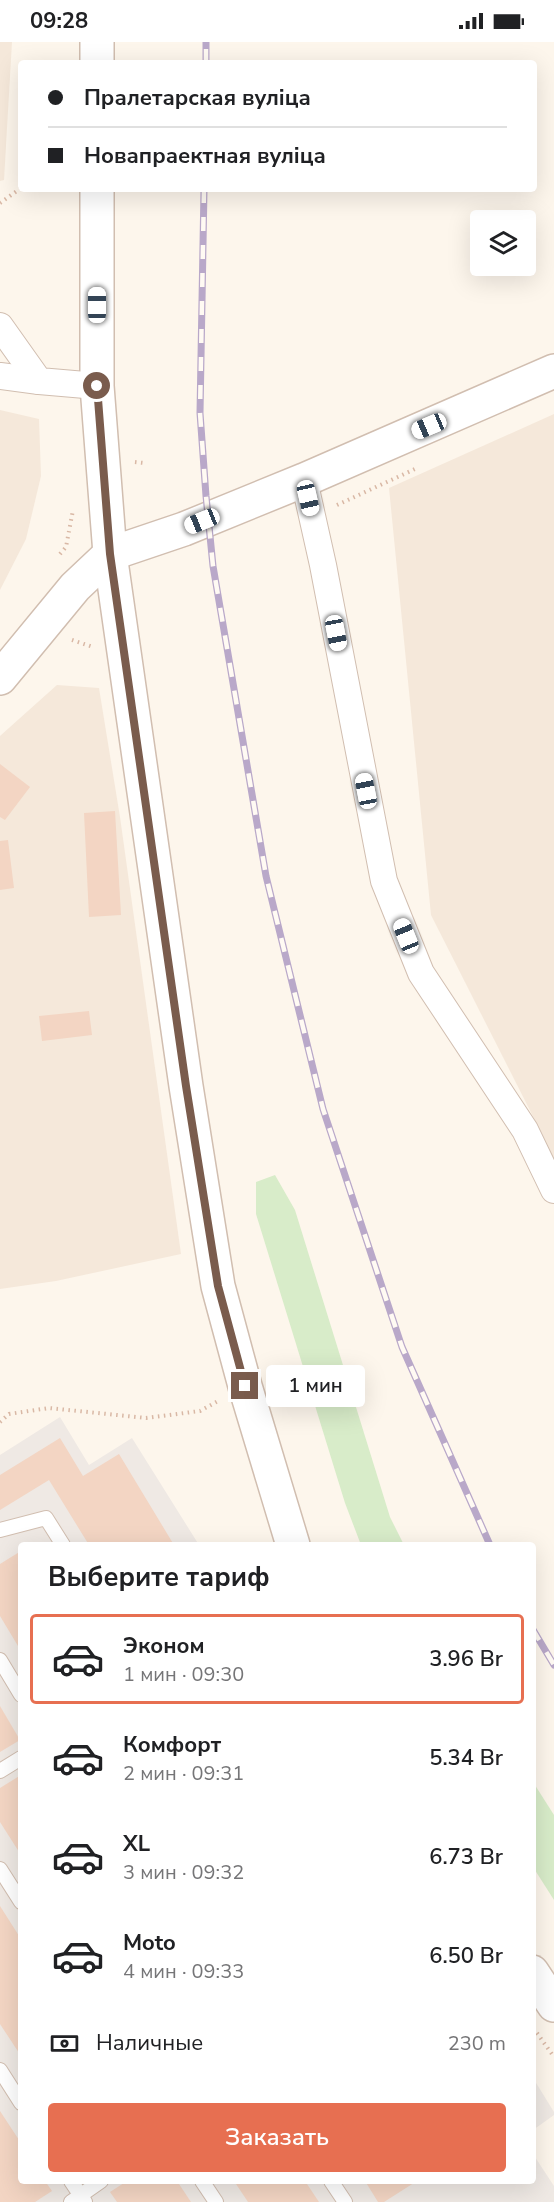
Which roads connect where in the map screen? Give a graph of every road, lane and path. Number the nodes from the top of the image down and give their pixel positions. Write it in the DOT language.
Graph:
graph roads {
  1 [pos="98,42"];
  2 [pos="97,60"];
  3 [pos="18,190"];
  4 [pos="96,192"];
  5 [pos="0,203"];
  6 [pos="0,326"];
  7 [pos="554,371"];
  8 [pos="0,376"];
  9 [pos="39,381"];
  10 [pos="97,386"];
  11 [pos="304,480"];
  12 [pos="110,554"];
  13 [pos="0,678"];
  14 [pos="554,1190"];
  15 [pos="245,1386"];
  16 [pos="0,1422"];
  17 [pos="0,1530"];
  18 [pos="61,1542"];
  19 [pos="292,1542"];
  20 [pos="0,1660"];
  21 [pos="18,1690"];
  22 [pos="18,1760"];
  23 [pos="0,1771"];
  24 [pos="0,1869"];
  25 [pos="18,1897"];
  26 [pos="536,1978"];
  27 [pos="554,2005"];
  28 [pos="536,2032"];
  29 [pos="554,2057"];
  30 [pos="0,2070"];
  31 [pos="18,2098"];
  32 [pos="72,2184"];
  33 [pos="98,2184"];
  34 [pos="204,2184"];
  35 [pos="333,2184"];
  36 [pos="79,2200"];
  37 [pos="216,2202"];
  38 [pos="345,2202"];
  1 -- 2 [label="street"];
  3 -- 5 [label="path"];
  4 -- 10 [label="street"];
  6 -- 9 [label="street"];
  7 -- 11 [label="street"];
  8 -- 9 [label="street"];
  9 -- 10 [label="street"];
  10 -- 12 [label="street"];
  11 -- 12 [label="street"];
  11 -- 14 [label="street"];
  12 -- 13 [label="street"];
  12 -- 15 [label="street"];
  15 -- 16 [label="path"];
  15 -- 19 [label="street"];
  17 -- 18 [label="lane"];
  20 -- 21 [label="lane"];
  22 -- 23 [label="lane"];
  24 -- 25 [label="lane"];
  26 -- 27 [label="street"];
  28 -- 29 [label="path"];
  30 -- 31 [label="lane"];
  32 -- 36 [label="lane"];
  33 -- 36 [label="lane"];
  34 -- 37 [label="lane"];
  35 -- 38 [label="lane"];
}
